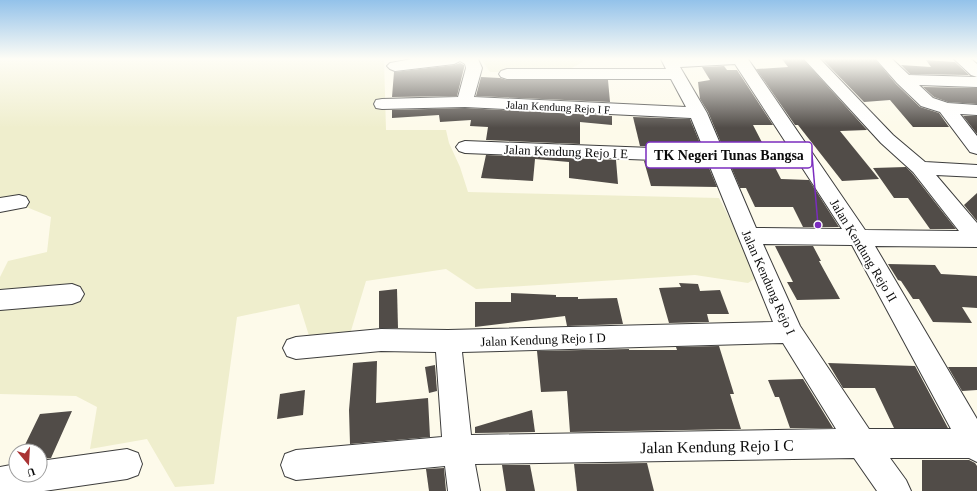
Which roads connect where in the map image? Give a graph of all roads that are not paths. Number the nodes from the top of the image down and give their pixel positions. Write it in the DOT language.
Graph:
graph roads {
  1 [pos="470,82"];
  2 [pos="681,82"];
  3 [pos="754,82"];
  4 [pos="833,82"];
  5 [pos="905,82"];
  6 [pos="465,102"];
  7 [pos="382,104"];
  8 [pos="946,108"];
  9 [pos="977,110"];
  10 [pos="698,113"];
  11 [pos="465,147"];
  12 [pos="977,148"];
  13 [pos="716,156"];
  14 [pos="920,168"];
  15 [pos="977,171"];
  16 [pos="748,236"];
  17 [pos="858,236"];
  18 [pos="977,238"];
  19 [pos="72,294"];
  20 [pos="0,300"];
  21 [pos="790,332"];
  22 [pos="448,341"];
  23 [pos="296,348"];
  24 [pos="861,444"];
  25 [pos="976,445"];
  26 [pos="458,450"];
  27 [pos="127,464"];
  28 [pos="296,465"];
  29 [pos="0,482"];
  30 [pos="464,491"];
  31 [pos="895,491"];
  1 -- 6 [label="street"];
  2 -- 10 [label="street, Jalan Kendung Rejo I"];
  3 -- 17 [label="street, Jalan Kendung Rejo II"];
  4 -- 14 [label="street"];
  5 -- 8 [label="street"];
  6 -- 7 [label="street, Jalan Kendung Rejo I F"];
  6 -- 10 [label="street, Jalan Kendung Rejo I F"];
  8 -- 9 [label="street"];
  8 -- 12 [label="street"];
  10 -- 13 [label="street, Jalan Kendung Rejo I"];
  11 -- 13 [label="street, Jalan Kendung Rejo I E"];
  13 -- 16 [label="street, Jalan Kendung Rejo I"];
  14 -- 15 [label="street"];
  14 -- 18 [label="street"];
  16 -- 17 [label="street"];
  16 -- 21 [label="street, Jalan Kendung Rejo I"];
  17 -- 18 [label="street"];
  17 -- 25 [label="street, Jalan Kendung Rejo II"];
  19 -- 20 [label="street"];
  21 -- 22 [label="street, Jalan Kendung Rejo I D"];
  21 -- 24 [label="street, Jalan Kendung Rejo I"];
  22 -- 23 [label="street, Jalan Kendung Rejo I D"];
  22 -- 26 [label="street"];
  24 -- 25 [label="street, Jalan Kendung Rejo I C"];
  24 -- 26 [label="street, Jalan Kendung Rejo I C"];
  24 -- 31 [label="street, Jalan Kendung Rejo I"];
  26 -- 28 [label="street, Jalan Kendung Rejo I C"];
  26 -- 30 [label="street"];
  27 -- 29 [label="street"];
}
